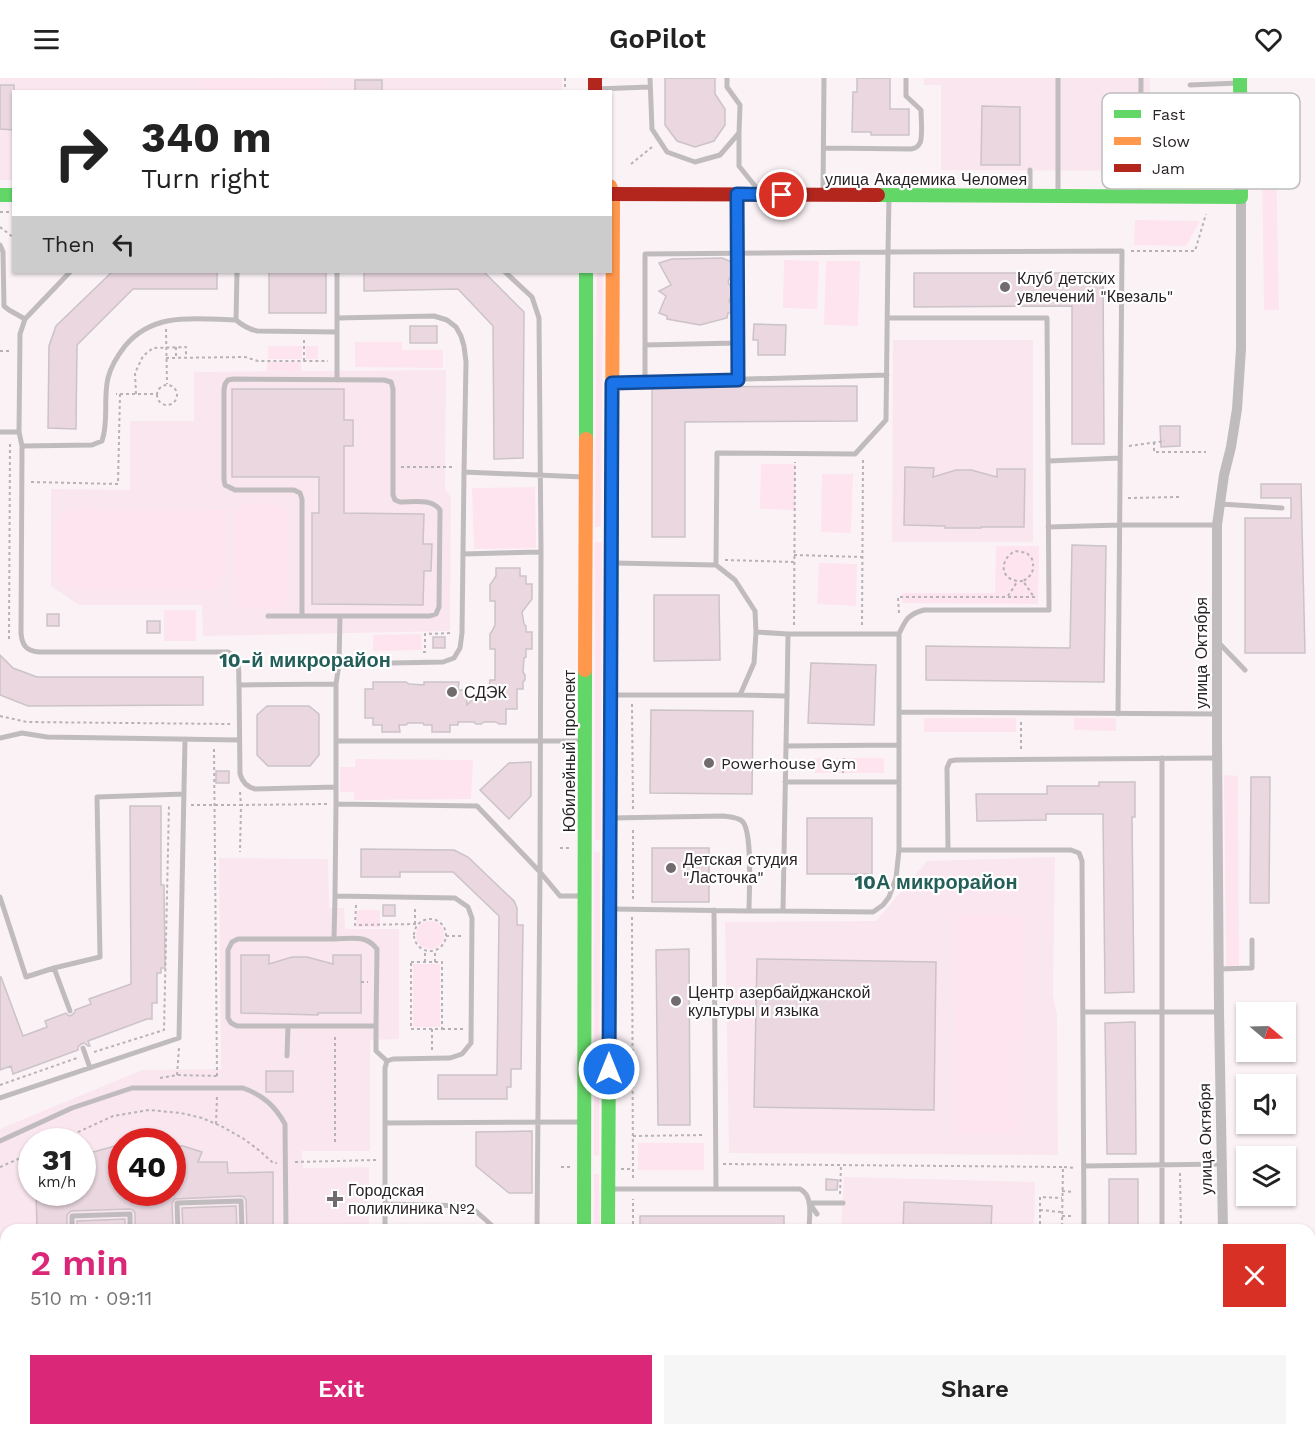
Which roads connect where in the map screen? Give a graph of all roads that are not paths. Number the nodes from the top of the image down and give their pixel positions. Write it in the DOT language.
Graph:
graph roads {
  1 [pos="651,78"];
  2 [pos="727,78"];
  3 [pos="824,78"];
  4 [pos="906,78"];
  5 [pos="1059,78"];
  6 [pos="1141,78"];
  7 [pos="1240,81"];
  8 [pos="1190,85"];
  9 [pos="596,86"];
  10 [pos="651,87"];
  11 [pos="1141,93"];
  12 [pos="739,133"];
  13 [pos="824,148"];
  14 [pos="1030,170"];
  15 [pos="1140,189"];
  16 [pos="1241,189"];
  17 [pos="612,191"];
  18 [pos="737,194"];
  19 [pos="762,195"];
  20 [pos="823,195"];
  21 [pos="889,195"];
  22 [pos="1030,196"];
  23 [pos="1058,196"];
  24 [pos="1140,196"];
  25 [pos="1241,197"];
  26 [pos="0,245"];
  27 [pos="888,252"];
  28 [pos="737,253"];
  29 [pos="69,273"];
  30 [pos="237,273"];
  31 [pos="337,273"];
  32 [pos="506,273"];
  33 [pos="586,273"];
  34 [pos="337,318"];
  35 [pos="888,318"];
  36 [pos="25,319"];
  37 [pos="236,320"];
  38 [pos="337,332"];
  39 [pos="737,343"];
  40 [pos="645,345"];
  41 [pos="887,375"];
  42 [pos="337,380"];
  43 [pos="738,380"];
  44 [pos="645,382"];
  45 [pos="612,383"];
  46 [pos="0,432"];
  47 [pos="19,432"];
  48 [pos="22,446"];
  49 [pos="1120,459"];
  50 [pos="1048,461"];
  51 [pos="464,472"];
  52 [pos="540,475"];
  53 [pos="586,477"];
  54 [pos="1220,504"];
  55 [pos="1282,508"];
  56 [pos="1120,525"];
  57 [pos="1217,525"];
  58 [pos="1048,527"];
  59 [pos="541,552"];
  60 [pos="463,554"];
  61 [pos="716,562"];
  62 [pos="612,563"];
  63 [pos="268,616"];
  64 [pos="302,616"];
  65 [pos="340,616"];
  66 [pos="756,632"];
  67 [pos="791,634"];
  68 [pos="899,634"];
  69 [pos="1217,641"];
  70 [pos="339,664"];
  71 [pos="1245,670"];
  72 [pos="336,684"];
  73 [pos="238,685"];
  74 [pos="611,695"];
  75 [pos="740,695"];
  76 [pos="787,696"];
  77 [pos="899,712"];
  78 [pos="1118,714"];
  79 [pos="1217,714"];
  80 [pos="0,738"];
  81 [pos="184,739"];
  82 [pos="239,740"];
  83 [pos="336,741"];
  84 [pos="541,741"];
  85 [pos="585,741"];
  86 [pos="899,745"];
  87 [pos="786,746"];
  88 [pos="1162,758"];
  89 [pos="1217,758"];
  90 [pos="785,782"];
  91 [pos="899,782"];
  92 [pos="336,787"];
  93 [pos="184,794"];
  94 [pos="336,804"];
  95 [pos="610,818"];
  96 [pos="899,850"];
  97 [pos="948,850"];
  98 [pos="540,872"];
  99 [pos="335,896"];
  100 [pos="585,896"];
  101 [pos="0,897"];
  102 [pos="610,909"];
  103 [pos="714,910"];
  104 [pos="749,911"];
  105 [pos="783,911"];
  106 [pos="334,939"];
  107 [pos="1252,940"];
  108 [pos="54,968"];
  109 [pos="1219,969"];
  110 [pos="70,1011"];
  111 [pos="1083,1012"];
  112 [pos="1162,1012"];
  113 [pos="1219,1012"];
  114 [pos="288,1026"];
  115 [pos="376,1026"];
  116 [pos="83,1048"];
  117 [pos="287,1056"];
  118 [pos="387,1061"];
  119 [pos="90,1068"];
  120 [pos="0,1098"];
  121 [pos="538,1122"];
  122 [pos="584,1122"];
  123 [pos="385,1123"];
  124 [pos="0,1141"];
  125 [pos="1223,1164"];
  126 [pos="1162,1165"];
  127 [pos="1084,1167"];
  128 [pos="609,1189"];
  129 [pos="716,1189"];
  130 [pos="809,1203"];
  131 [pos="841,1203"];
  132 [pos="386,1204"];
  133 [pos="818,1214"];
  134 [pos="72,1224"];
  135 [pos="130,1224"];
  136 [pos="178,1224"];
  137 [pos="242,1224"];
  138 [pos="286,1224"];
  139 [pos="386,1224"];
  140 [pos="490,1224"];
  141 [pos="537,1224"];
  142 [pos="584,1224"];
  143 [pos="609,1224"];
  144 [pos="809,1224"];
  145 [pos="1084,1224"];
  146 [pos="1162,1224"];
  147 [pos="1223,1224"];
  1 -- 10 [label="lane"];
  2 -- 12 [label="lane"];
  3 -- 13 [label="lane"];
  4 -- 13 [label="lane"];
  5 -- 23 [label="lane"];
  6 -- 11 [label="lane"];
  7 -- 8 [label="lane"];
  9 -- 10 [label="lane"];
  10 -- 12 [label="lane"];
  12 -- 19 [label="lane"];
  13 -- 20 [label="lane"];
  14 -- 22 [label="lane"];
  15 -- 24 [label="lane"];
  16 -- 25 [label="street, улица Октября"];
  17 -- 18 [label="street, улица Академика Челомея"];
  17 -- 45 [label="street"];
  18 -- 19 [label="street, улица Академика Челомея"];
  18 -- 28 [label="lane"];
  19 -- 20 [label="street, улица Академика Челомея"];
  20 -- 21 [label="street, улица Академика Челомея"];
  21 -- 22 [label="street, улица Академика Челомея"];
  21 -- 27 [label="lane"];
  22 -- 23 [label="street, улица Академика Челомея"];
  23 -- 24 [label="street, улица Академика Челомея"];
  24 -- 25 [label="street, улица Академика Челомея"];
  25 -- 54 [label="street, улица Октября"];
  26 -- 36 [label="lane"];
  27 -- 28 [label="lane"];
  27 -- 35 [label="lane"];
  27 -- 49 [label="lane"];
  28 -- 39 [label="lane"];
  28 -- 40 [label="lane"];
  29 -- 36 [label="lane"];
  30 -- 37 [label="lane"];
  31 -- 34 [label="lane"];
  32 -- 52 [label="lane"];
  33 -- 53 [label="street, Юбилейный проспект"];
  34 -- 38 [label="lane"];
  34 -- 51 [label="lane"];
  35 -- 41 [label="lane"];
  35 -- 50 [label="lane"];
  36 -- 47 [label="lane"];
  37 -- 38 [label="lane"];
  37 -- 48 [label="lane"];
  38 -- 42 [label="lane"];
  39 -- 40 [label="lane"];
  39 -- 43 [label="lane"];
  40 -- 44 [label="lane"];
  41 -- 43 [label="lane"];
  41 -- 61 [label="lane"];
  42 -- 64 [label="lane"];
  42 -- 65 [label="lane"];
  43 -- 44 [label="lane"];
  44 -- 45 [label="lane"];
  45 -- 62 [label="street"];
  46 -- 47 [label="lane"];
  47 -- 48 [label="lane"];
  48 -- 73 [label="lane"];
  49 -- 50 [label="lane"];
  49 -- 56 [label="lane"];
  50 -- 58 [label="lane"];
  51 -- 52 [label="lane"];
  51 -- 60 [label="lane"];
  52 -- 53 [label="lane"];
  52 -- 59 [label="lane"];
  53 -- 85 [label="street, Юбилейный проспект"];
  54 -- 55 [label="lane"];
  54 -- 57 [label="street, улица Октября"];
  56 -- 57 [label="lane"];
  56 -- 58 [label="lane"];
  56 -- 78 [label="lane"];
  57 -- 69 [label="street, улица Октября"];
  58 -- 68 [label="lane"];
  59 -- 60 [label="lane"];
  59 -- 84 [label="lane"];
  60 -- 70 [label="lane"];
  61 -- 62 [label="lane"];
  61 -- 66 [label="lane"];
  62 -- 74 [label="street"];
  63 -- 64 [label="lane"];
  64 -- 65 [label="lane"];
  65 -- 70 [label="lane"];
  66 -- 67 [label="lane"];
  66 -- 75 [label="lane"];
  67 -- 68 [label="lane"];
  67 -- 76 [label="lane"];
  68 -- 77 [label="lane"];
  69 -- 71 [label="lane"];
  69 -- 79 [label="street, улица Октября"];
  70 -- 72 [label="lane"];
  72 -- 73 [label="lane"];
  72 -- 83 [label="lane"];
  73 -- 82 [label="lane"];
  74 -- 75 [label="lane"];
  74 -- 95 [label="street"];
  75 -- 76 [label="lane"];
  76 -- 87 [label="lane"];
  77 -- 78 [label="lane"];
  77 -- 86 [label="lane"];
  78 -- 79 [label="lane"];
  79 -- 89 [label="street, улица Октября"];
  80 -- 81 [label="lane"];
  81 -- 82 [label="lane"];
  81 -- 93 [label="lane"];
  82 -- 92 [label="lane"];
  83 -- 84 [label="lane"];
  83 -- 92 [label="lane"];
  84 -- 85 [label="lane"];
  84 -- 98 [label="lane"];
  85 -- 100 [label="street, Юбилейный проспект"];
  86 -- 87 [label="lane"];
  86 -- 91 [label="lane"];
  87 -- 90 [label="lane"];
  88 -- 89 [label="lane"];
  88 -- 97 [label="lane"];
  88 -- 112 [label="lane"];
  89 -- 109 [label="street, улица Октября"];
  90 -- 91 [label="lane"];
  90 -- 105 [label="lane"];
  91 -- 96 [label="lane"];
  92 -- 94 [label="lane"];
  93 -- 108 [label="lane"];
  93 -- 119 [label="lane"];
  94 -- 98 [label="lane"];
  94 -- 99 [label="lane"];
  95 -- 102 [label="street"];
  95 -- 104 [label="lane"];
  96 -- 97 [label="lane"];
  96 -- 105 [label="lane"];
  97 -- 111 [label="lane"];
  98 -- 100 [label="lane"];
  98 -- 121 [label="lane"];
  99 -- 106 [label="lane"];
  99 -- 118 [label="lane"];
  100 -- 122 [label="street, Юбилейный проспект"];
  101 -- 108 [label="lane"];
  102 -- 103 [label="lane"];
  102 -- 128 [label="street"];
  103 -- 104 [label="lane"];
  103 -- 129 [label="lane"];
  104 -- 105 [label="lane"];
  106 -- 114 [label="lane"];
  106 -- 115 [label="lane"];
  107 -- 109 [label="lane"];
  108 -- 110 [label="lane"];
  109 -- 113 [label="street, улица Октября"];
  111 -- 112 [label="lane"];
  111 -- 127 [label="lane"];
  112 -- 113 [label="lane"];
  112 -- 126 [label="lane"];
  113 -- 125 [label="street, улица Октября"];
  114 -- 115 [label="lane"];
  114 -- 117 [label="lane"];
  115 -- 118 [label="lane"];
  116 -- 119 [label="lane"];
  118 -- 123 [label="lane"];
  119 -- 120 [label="lane"];
  121 -- 122 [label="lane"];
  121 -- 123 [label="lane"];
  121 -- 141 [label="lane"];
  122 -- 142 [label="street, Юбилейный проспект"];
  123 -- 132 [label="lane"];
  124 -- 138 [label="lane"];
  125 -- 126 [label="lane"];
  125 -- 147 [label="street, улица Октября"];
  126 -- 127 [label="lane"];
  126 -- 146 [label="lane"];
  127 -- 145 [label="lane"];
  128 -- 129 [label="lane"];
  128 -- 143 [label="street"];
  129 -- 130 [label="lane"];
  130 -- 131 [label="lane"];
  130 -- 133 [label="lane"];
  130 -- 144 [label="lane"];
  132 -- 139 [label="lane"];
  132 -- 140 [label="lane"];
  134 -- 135 [label="lane"];
  136 -- 137 [label="lane"];
}
